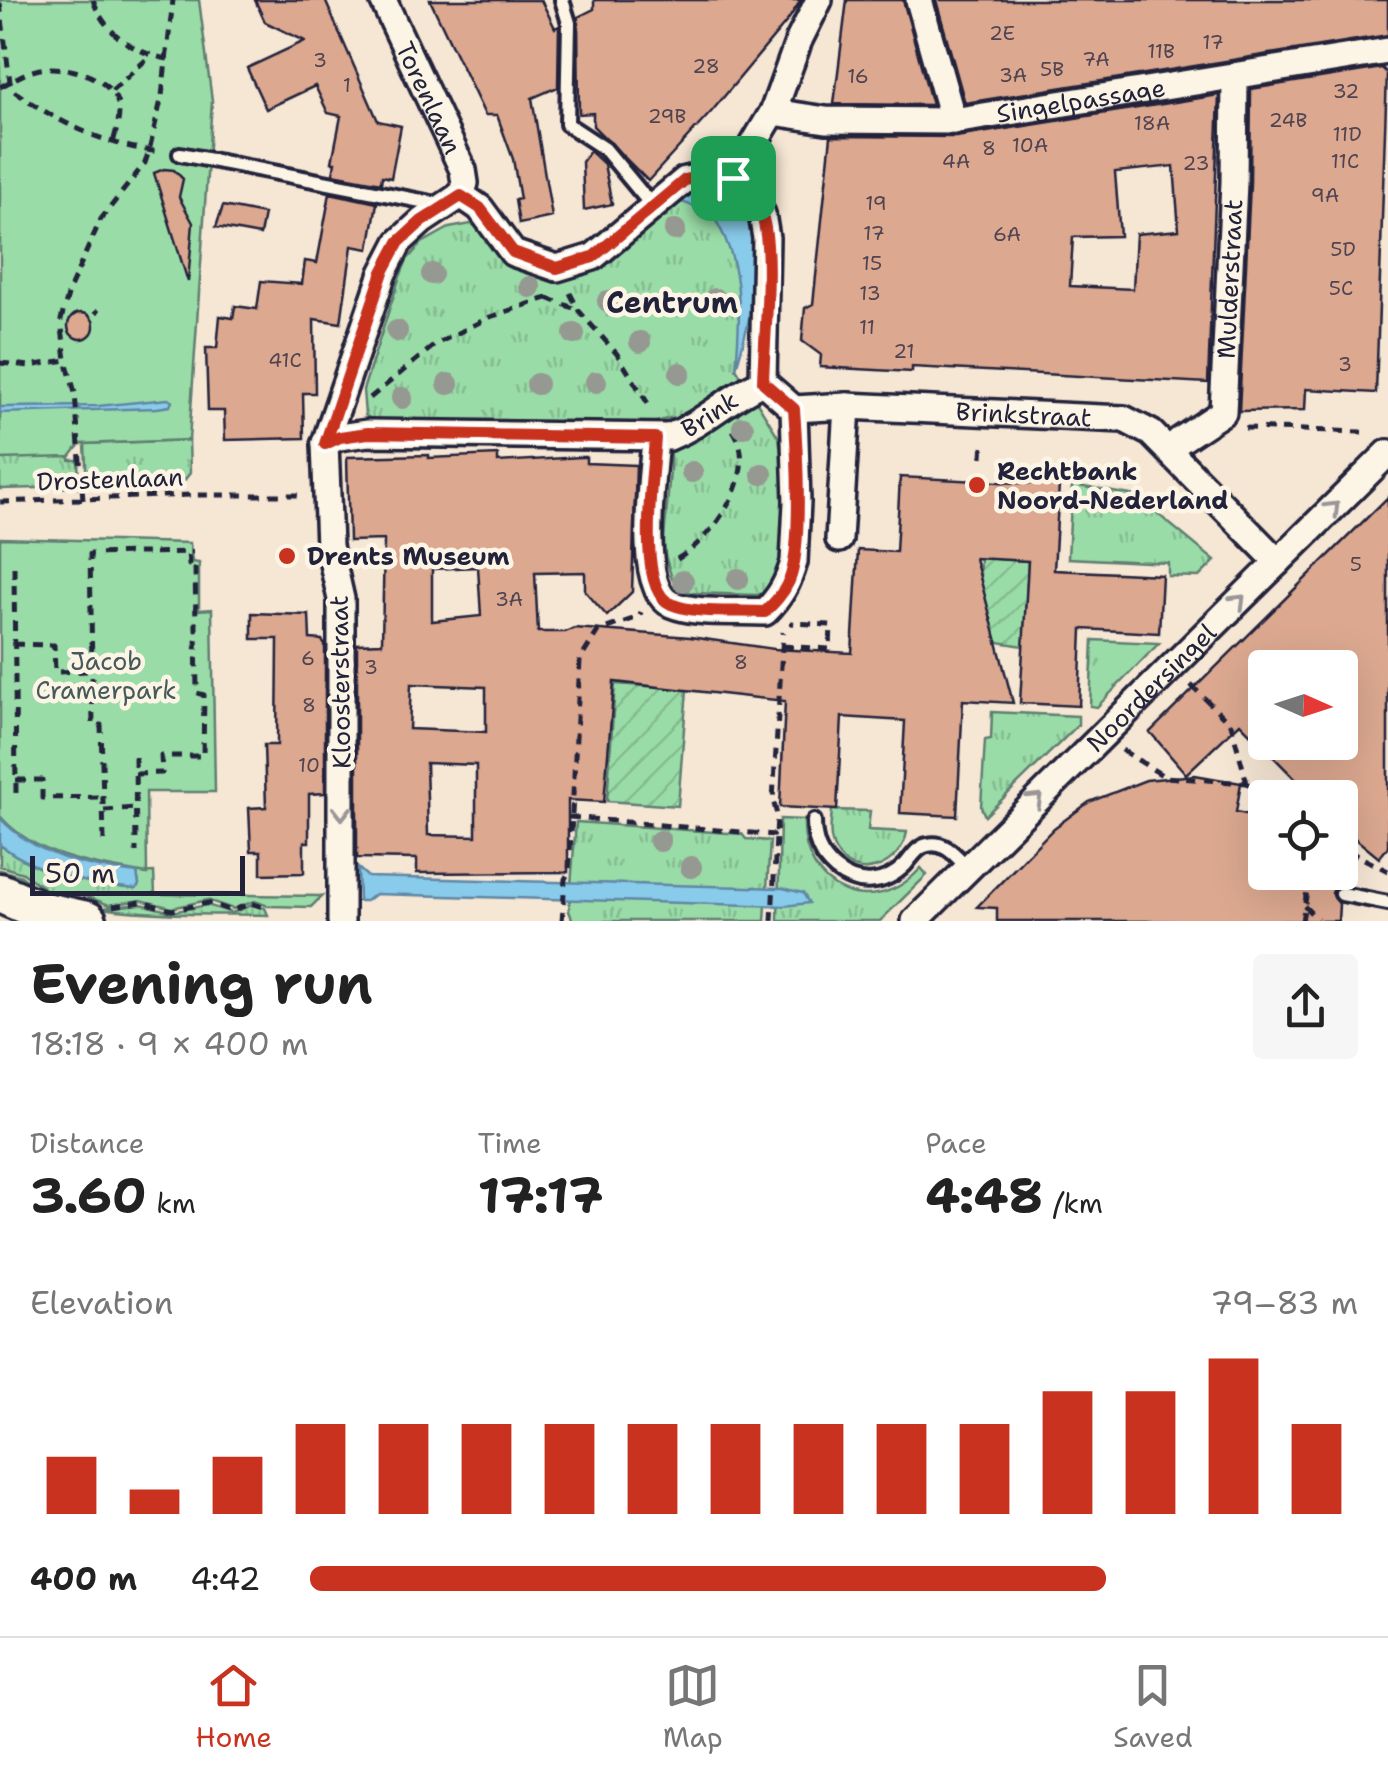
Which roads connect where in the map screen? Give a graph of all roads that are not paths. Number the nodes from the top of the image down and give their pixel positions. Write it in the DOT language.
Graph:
graph roads {
  1 [pos="383,0"];
  2 [pos="562,0"];
  3 [pos="819,0"];
  4 [pos="919,0"];
  5 [pos="1388,51"];
  6 [pos="1235,78"];
  7 [pos="773,112"];
  8 [pos="953,121"];
  9 [pos="180,154"];
  10 [pos="733,178"];
  11 [pos="453,201"];
  12 [pos="653,207"];
  13 [pos="763,382"];
  14 [pos="846,406"];
  15 [pos="794,409"];
  16 [pos="328,433"];
  17 [pos="662,438"];
  18 [pos="1169,451"];
  19 [pos="1388,453"];
  20 [pos="839,539"];
  21 [pos="1278,562"];
  22 [pos="814,820"];
  23 [pos="966,867"];
  24 [pos="0,893"];
  25 [pos="1342,894"];
  26 [pos="1388,903"];
  27 [pos="94,913"];
  28 [pos="342,921"];
  29 [pos="914,921"];
  1 -- 11 [label="street, Torenlaan"];
  2 -- 12 [label="lane"];
  3 -- 7 [label="street"];
  4 -- 8 [label="street"];
  5 -- 6 [label="street, Singelpassage"];
  6 -- 8 [label="street, Singelpassage"];
  6 -- 18 [label="street, Mulderstraat"];
  7 -- 8 [label="street, Singelpassage"];
  7 -- 10 [label="street"];
  9 -- 11 [label="lane"];
  10 -- 12 [label="street"];
  10 -- 13 [label="street, Brink"];
  11 -- 12 [label="street"];
  11 -- 16 [label="street"];
  13 -- 15 [label="street, Brink"];
  13 -- 17 [label="street, Brink"];
  14 -- 15 [label="street"];
  14 -- 18 [label="street, Brinkstraat"];
  14 -- 20 [label="street"];
  15 -- 17 [label="street, Brink"];
  16 -- 17 [label="street, Brink"];
  16 -- 28 [label="street, Kloosterstraat, one-way"];
  18 -- 21 [label="street, Brinkstraat"];
  21 -- 19 [label="street, Noordersingel, one-way"];
  23 -- 21 [label="street, Noordersingel, one-way"];
  22 -- 23 [label="lane"];
  23 -- 29 [label="street, Noordersingel"];
  24 -- 27 [label="main road"];
  25 -- 26 [label="lane"];
}
